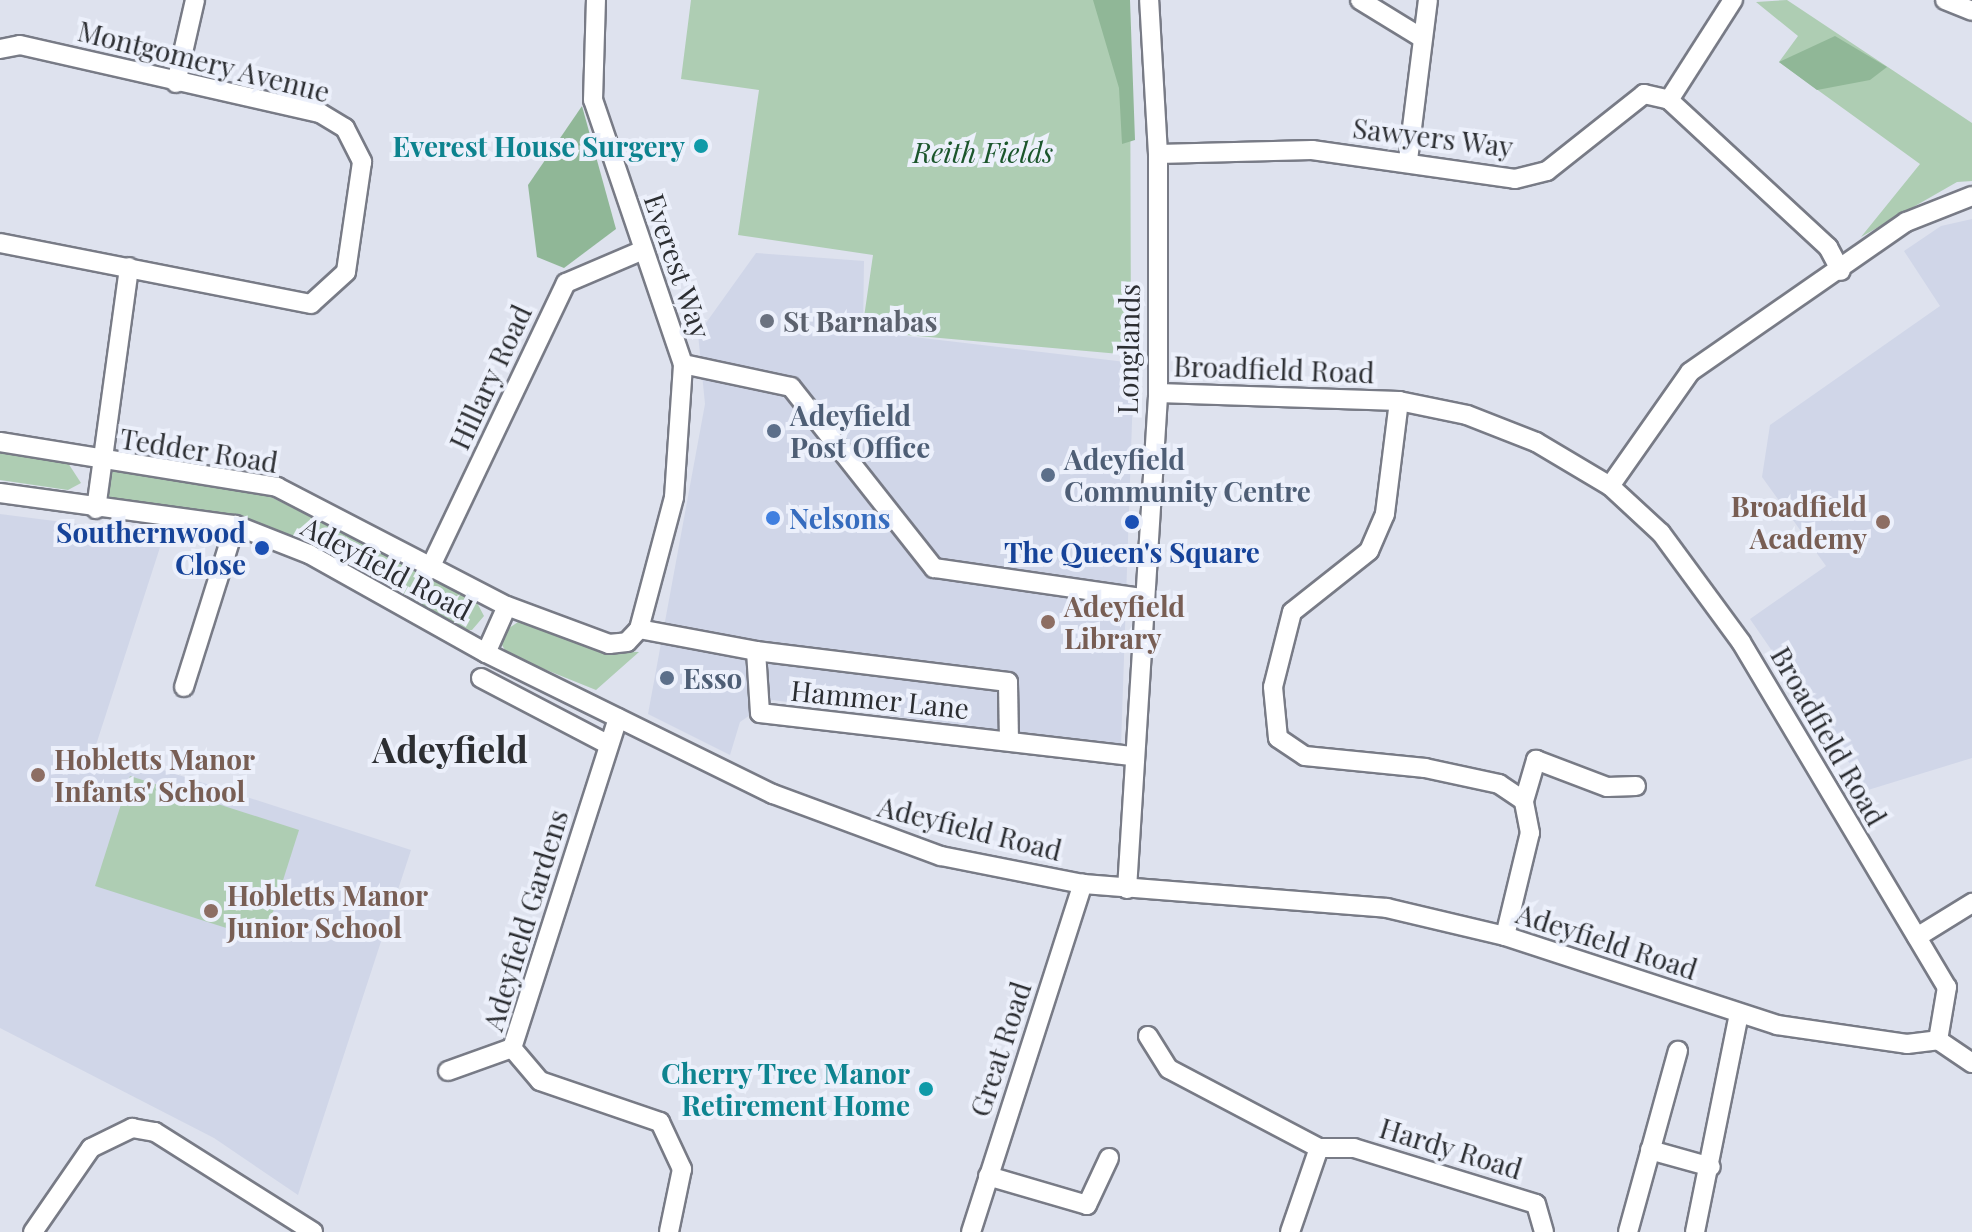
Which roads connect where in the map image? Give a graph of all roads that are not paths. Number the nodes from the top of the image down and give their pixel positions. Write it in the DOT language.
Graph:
graph roads {
  1 [pos="195,0"];
  2 [pos="596,0"];
  3 [pos="1149,0"];
  4 [pos="1360,0"];
  5 [pos="1428,0"];
  6 [pos="1733,0"];
  7 [pos="1945,0"];
  8 [pos="1972,11"];
  9 [pos="1422,38"];
  10 [pos="0,49"];
  11 [pos="176,83"];
  12 [pos="1669,100"];
  13 [pos="1158,154"];
  14 [pos="1408,160"];
  15 [pos="1972,196"];
  16 [pos="0,243"];
  17 [pos="641,251"];
  18 [pos="129,267"];
  19 [pos="1841,271"];
  20 [pos="683,364"];
  21 [pos="1158,393"];
  22 [pos="1399,401"];
  23 [pos="0,442"];
  24 [pos="102,463"];
  25 [pos="1610,486"];
  26 [pos="0,493"];
  27 [pos="96,509"];
  28 [pos="235,525"];
  29 [pos="429,570"];
  30 [pos="1141,598"];
  31 [pos="507,606"];
  32 [pos="633,635"];
  33 [pos="756,651"];
  34 [pos="486,653"];
  35 [pos="481,678"];
  36 [pos="184,687"];
  37 [pos="618,718"];
  38 [pos="1009,741"];
  39 [pos="609,745"];
  40 [pos="1134,756"];
  41 [pos="1636,786"];
  42 [pos="1524,801"];
  43 [pos="1083,884"];
  44 [pos="1127,889"];
  45 [pos="1972,903"];
  46 [pos="1505,936"];
  47 [pos="1917,937"];
  48 [pos="1739,1014"];
  49 [pos="1148,1036"];
  50 [pos="1938,1040"];
  51 [pos="512,1048"];
  52 [pos="1678,1051"];
  53 [pos="1972,1063"];
  54 [pos="448,1071"];
  55 [pos="1319,1148"];
  56 [pos="1650,1150"];
  57 [pos="1109,1158"];
  58 [pos="1711,1167"];
  59 [pos="988,1176"];
  60 [pos="33,1232"];
  61 [pos="313,1232"];
  62 [pos="669,1232"];
  63 [pos="971,1232"];
  64 [pos="1290,1232"];
  65 [pos="1544,1232"];
  66 [pos="1628,1232"];
  67 [pos="1695,1232"];
  1 -- 11 [label="street"];
  2 -- 17 [label="street, Everest Way"];
  3 -- 13 [label="street, Longlands"];
  4 -- 9 [label="street"];
  5 -- 9 [label="street"];
  6 -- 12 [label="street"];
  7 -- 8 [label="street"];
  9 -- 14 [label="street"];
  10 -- 11 [label="street, Montgomery Avenue"];
  11 -- 18 [label="street, Montgomery Avenue"];
  12 -- 14 [label="street, Sawyers Way"];
  12 -- 19 [label="street"];
  13 -- 14 [label="street, Sawyers Way"];
  13 -- 21 [label="street, Longlands"];
  15 -- 19 [label="street"];
  16 -- 18 [label="street, Montgomery Avenue"];
  17 -- 20 [label="street, Everest Way"];
  17 -- 29 [label="street, Hillary Road"];
  18 -- 24 [label="street"];
  19 -- 25 [label="street"];
  20 -- 30 [label="street"];
  20 -- 32 [label="street, Everest Way"];
  21 -- 22 [label="street, Broadfield Road"];
  21 -- 30 [label="street, Longlands"];
  22 -- 25 [label="street, Broadfield Road"];
  22 -- 42 [label="street"];
  23 -- 24 [label="street, Tedder Road"];
  24 -- 27 [label="street"];
  24 -- 29 [label="street, Tedder Road"];
  25 -- 47 [label="street, Broadfield Road"];
  26 -- 27 [label="street, Adeyfield Road"];
  27 -- 28 [label="street, Adeyfield Road"];
  28 -- 34 [label="street, Adeyfield Road"];
  28 -- 36 [label="street"];
  29 -- 31 [label="street, Tedder Road"];
  30 -- 40 [label="street, Longlands"];
  31 -- 32 [label="street, Tedder Road"];
  31 -- 34 [label="street"];
  32 -- 33 [label="street, Hammer Lane"];
  33 -- 38 [label="street, Hammer Lane"];
  33 -- 38 [label="street, Hammer Lane"];
  34 -- 37 [label="street, Adeyfield Road"];
  35 -- 39 [label="street"];
  37 -- 39 [label="street, Adeyfield Gardens"];
  37 -- 43 [label="street, Adeyfield Road"];
  38 -- 40 [label="street, Hammer Lane"];
  39 -- 51 [label="street, Adeyfield Gardens"];
  40 -- 44 [label="street, Longlands"];
  41 -- 42 [label="street"];
  42 -- 46 [label="street"];
  43 -- 44 [label="street, Adeyfield Road"];
  43 -- 59 [label="street, Great Road"];
  44 -- 46 [label="street, Adeyfield Road"];
  45 -- 47 [label="street"];
  46 -- 48 [label="street, Adeyfield Road"];
  47 -- 50 [label="street, Broadfield Road"];
  48 -- 50 [label="street, Adeyfield Road"];
  48 -- 58 [label="street"];
  49 -- 55 [label="street"];
  50 -- 53 [label="street"];
  51 -- 54 [label="street"];
  51 -- 62 [label="street, Adeyfield Gardens"];
  52 -- 56 [label="street"];
  55 -- 64 [label="street"];
  55 -- 65 [label="street, Hardy Road"];
  56 -- 58 [label="street"];
  56 -- 66 [label="street"];
  57 -- 59 [label="street"];
  58 -- 67 [label="street"];
  59 -- 63 [label="street, Great Road"];
  60 -- 61 [label="street"];
}
